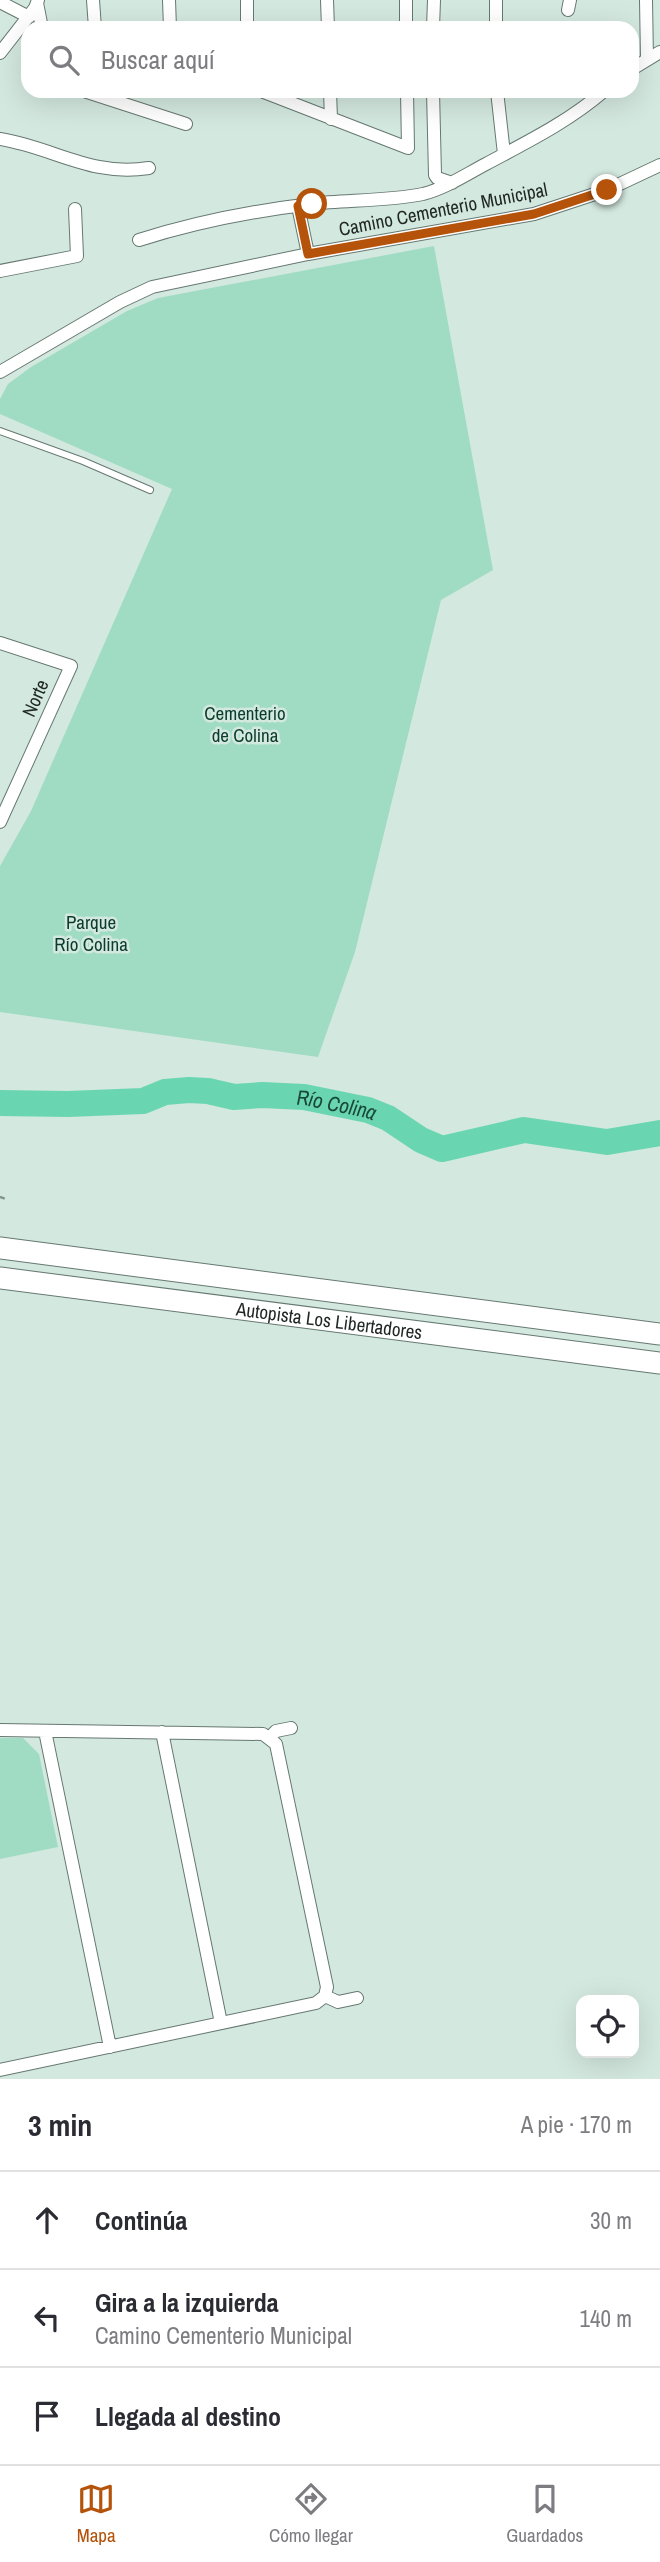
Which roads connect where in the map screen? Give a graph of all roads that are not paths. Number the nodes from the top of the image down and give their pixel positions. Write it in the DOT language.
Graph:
graph roads {
  1 [pos="93,0"];
  2 [pos="169,0"];
  3 [pos="247,0"];
  4 [pos="327,0"];
  5 [pos="406,0"];
  6 [pos="433,0"];
  7 [pos="496,0"];
  8 [pos="646,0"];
  9 [pos="37,1"];
  10 [pos="0,2"];
  11 [pos="29,17"];
  12 [pos="26,21"];
  13 [pos="41,21"];
  14 [pos="94,21"];
  15 [pos="170,21"];
  16 [pos="247,21"];
  17 [pos="328,21"];
  18 [pos="406,21"];
  19 [pos="433,21"];
  20 [pos="496,21"];
  21 [pos="21,27"];
  22 [pos="0,52"];
  23 [pos="660,52"];
  24 [pos="647,60"];
  25 [pos="639,65"];
  26 [pos="106,98"];
  27 [pos="279,98"];
  28 [pos="330,98"];
  29 [pos="407,98"];
  30 [pos="433,98"];
  31 [pos="498,98"];
  32 [pos="595,98"];
  33 [pos="331,118"];
  34 [pos="186,124"];
  35 [pos="0,139"];
  36 [pos="504,154"];
  37 [pos="660,165"];
  38 [pos="149,168"];
  39 [pos="452,183"];
  40 [pos="298,206"];
  41 [pos="75,209"];
  42 [pos="139,240"];
  43 [pos="308,254"];
  44 [pos="0,271"];
  45 [pos="0,371"];
  46 [pos="0,431"];
  47 [pos="150,490"];
  48 [pos="0,643"];
  49 [pos="0,822"];
  50 [pos="0,1248"];
  51 [pos="0,1278"];
  52 [pos="660,1334"];
  53 [pos="660,1363"];
  54 [pos="291,1728"];
  55 [pos="0,1730"];
  56 [pos="45,1731"];
  57 [pos="162,1732"];
  58 [pos="270,1737"];
  59 [pos="325,1996"];
  60 [pos="357,1998"];
  61 [pos="221,2023"];
  62 [pos="110,2047"];
  63 [pos="1,2067"];
  1 -- 14 [label="street"];
  2 -- 15 [label="street"];
  3 -- 16 [label="street"];
  4 -- 17 [label="street"];
  5 -- 18 [label="street"];
  6 -- 19 [label="street"];
  7 -- 20 [label="street"];
  8 -- 24 [label="street"];
  9 -- 11 [label="street"];
  9 -- 13 [label="street"];
  10 -- 11 [label="street"];
  11 -- 12 [label="street"];
  21 -- 22 [label="street"];
  23 -- 24 [label="street"];
  24 -- 25 [label="street"];
  26 -- 34 [label="street"];
  27 -- 33 [label="street"];
  28 -- 33 [label="street"];
  29 -- 33 [label="street"];
  30 -- 39 [label="street"];
  31 -- 36 [label="street"];
  32 -- 36 [label="street"];
  35 -- 38 [label="street"];
  36 -- 39 [label="street"];
  37 -- 43 [label="street, Camino Cementerio Municipal"];
  39 -- 40 [label="street"];
  40 -- 42 [label="street"];
  40 -- 43 [label="street"];
  41 -- 44 [label="street"];
  43 -- 45 [label="street, Camino Cementerio Municipal"];
  46 -- 47 [label="lane"];
  48 -- 49 [label="street, Norte"];
  50 -- 52 [label="highway, Autopista Los Libertadores"];
  51 -- 53 [label="highway, Autopista Los Libertadores"];
  54 -- 58 [label="street"];
  55 -- 56 [label="street"];
  56 -- 57 [label="street"];
  56 -- 62 [label="street"];
  57 -- 58 [label="street"];
  57 -- 61 [label="street"];
  58 -- 59 [label="street"];
  59 -- 60 [label="street"];
  59 -- 61 [label="street"];
  61 -- 62 [label="street"];
  62 -- 63 [label="street"];
}
